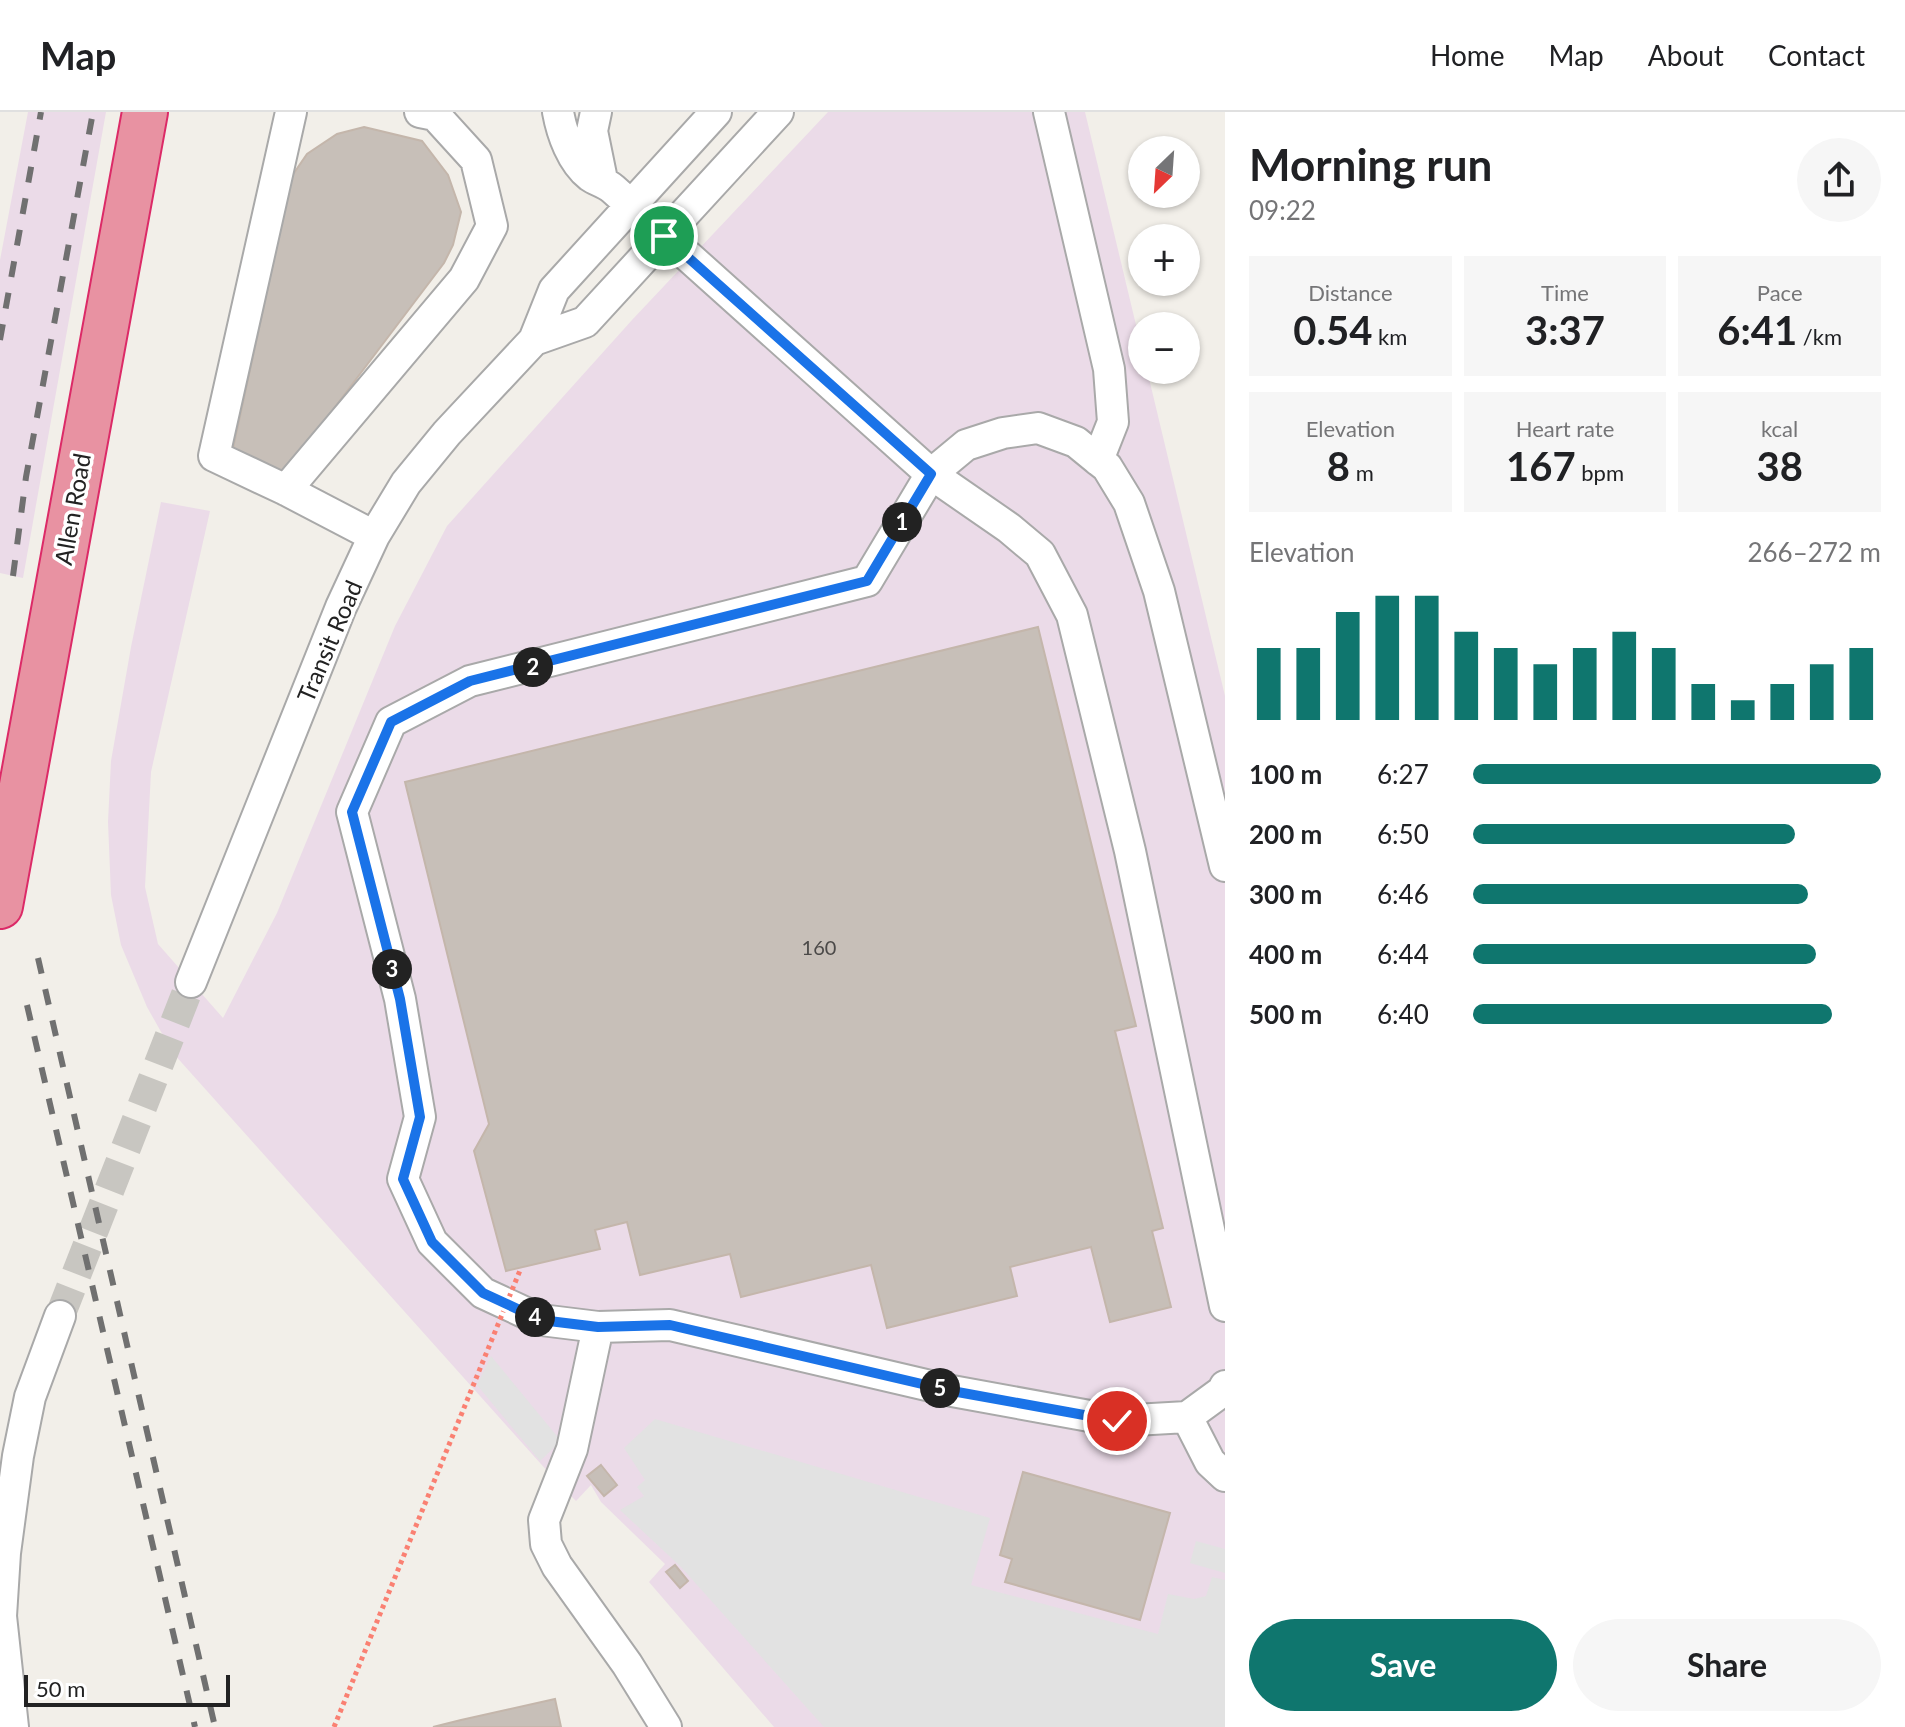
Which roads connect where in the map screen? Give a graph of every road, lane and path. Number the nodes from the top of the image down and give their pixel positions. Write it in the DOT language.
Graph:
graph roads {
  1 [pos="145,112"];
  2 [pos="291,112"];
  3 [pos="420,112"];
  4 [pos="558,112"];
  5 [pos="596,112"];
  6 [pos="716,112"];
  7 [pos="778,112"];
  8 [pos="1049,112"];
  9 [pos="602,180"];
  10 [pos="630,206"];
  11 [pos="664,236"];
  12 [pos="534,340"];
  13 [pos="1098,460"];
  14 [pos="931,474"];
  15 [pos="286,490"];
  16 [pos="374,536"];
  17 [pos="1225,866"];
  18 [pos="0,906"];
  19 [pos="191,982"];
  20 [pos="521,1268"];
  21 [pos="1225,1306"];
  22 [pos="60,1316"];
  23 [pos="598,1327"];
  24 [pos="1225,1386"];
  25 [pos="1187,1417"];
  26 [pos="1225,1476"];
  27 [pos="13,1727"];
  28 [pos="334,1727"];
  29 [pos="666,1727"];
  1 -- 18 [label="highway, Allen Road"];
  2 -- 15 [label="street"];
  3 -- 15 [label="street"];
  4 -- 9 [label="street"];
  5 -- 9 [label="street"];
  6 -- 10 [label="street, Transit Road"];
  7 -- 11 [label="street, Transit Road"];
  8 -- 13 [label="street"];
  9 -- 10 [label="street"];
  10 -- 11 [label="street"];
  10 -- 12 [label="street, Transit Road"];
  11 -- 12 [label="street, Transit Road"];
  11 -- 14 [label="street"];
  12 -- 16 [label="street, Transit Road"];
  13 -- 14 [label="street"];
  13 -- 17 [label="street"];
  14 -- 21 [label="street"];
  14 -- 23 [label="street"];
  15 -- 16 [label="street"];
  16 -- 19 [label="street, Transit Road"];
  20 -- 28 [label="path, bridge"];
  22 -- 27 [label="street"];
  23 -- 25 [label="street"];
  23 -- 29 [label="street"];
  24 -- 25 [label="street"];
  25 -- 26 [label="street"];
}
